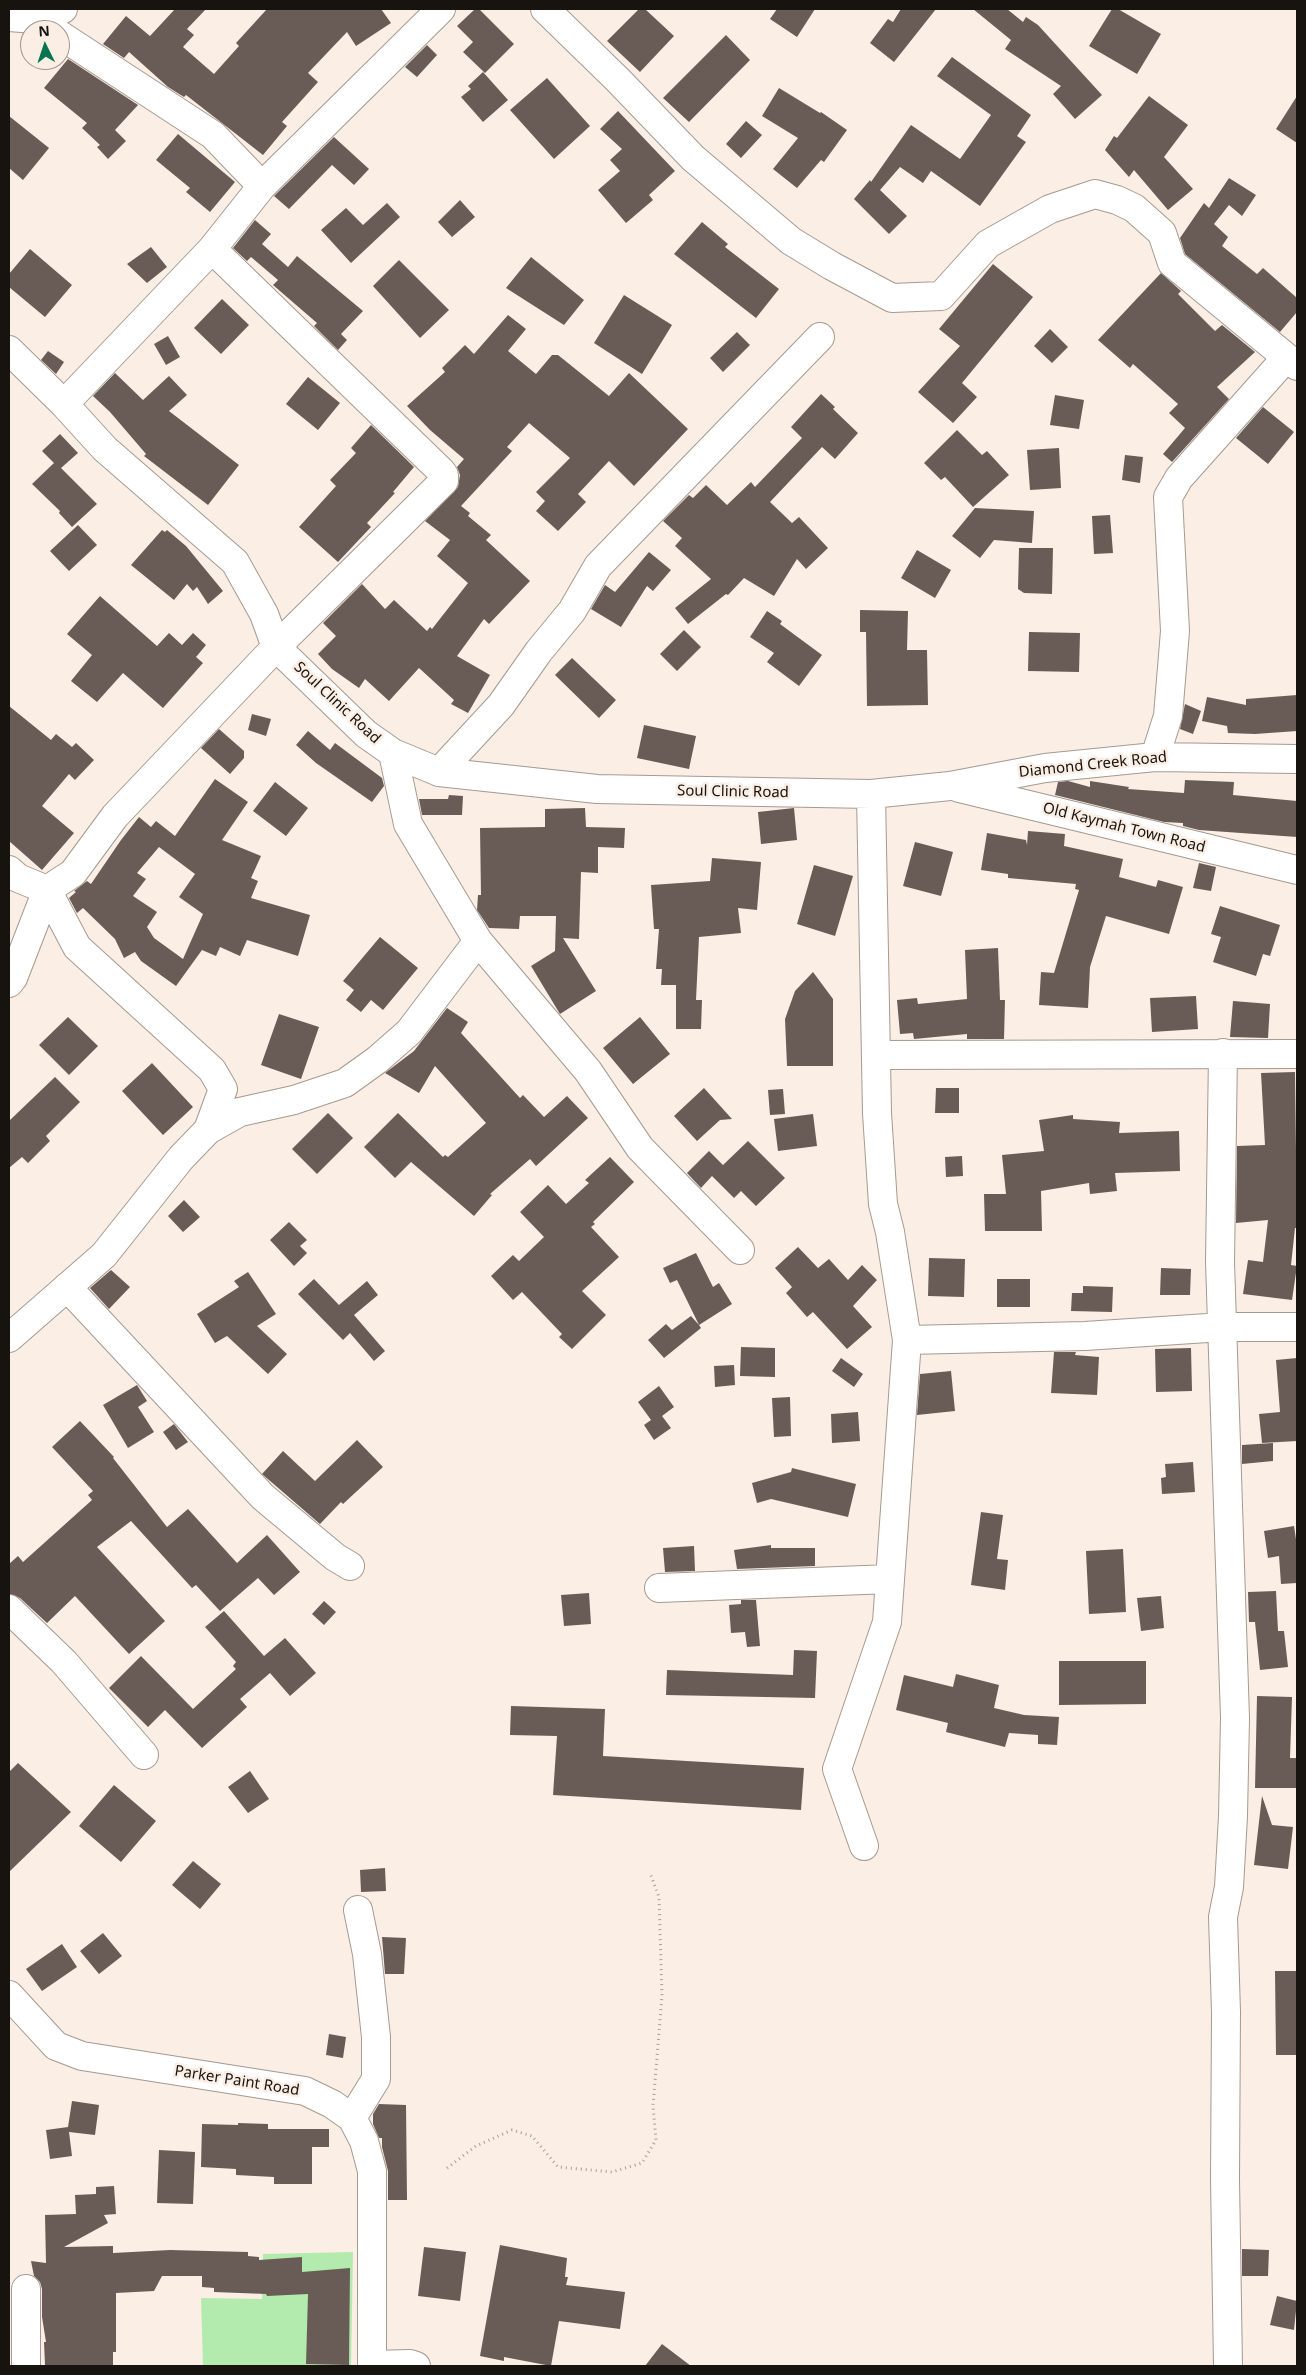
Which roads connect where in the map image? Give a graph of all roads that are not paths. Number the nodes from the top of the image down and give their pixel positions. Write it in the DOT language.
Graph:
graph roads {
  1 [pos="63,9"];
  2 [pos="441,9"];
  3 [pos="545,9"];
  4 [pos="9,17"];
  5 [pos="24,20"];
  6 [pos="49,20"];
  7 [pos="70,42"];
  8 [pos="262,186"];
  9 [pos="212,249"];
  10 [pos="820,337"];
  11 [pos="9,350"];
  12 [pos="1292,362"];
  13 [pos="64,404"];
  14 [pos="276,647"];
  15 [pos="393,753"];
  16 [pos="1155,757"];
  17 [pos="1297,759"];
  18 [pos="439,772"];
  19 [pos="950,786"];
  20 [pos="871,794"];
  21 [pos="9,870"];
  22 [pos="1297,870"];
  23 [pos="47,890"];
  24 [pos="478,941"];
  25 [pos="9,983"];
  26 [pos="1223,1053"];
  27 [pos="877,1054"];
  28 [pos="1297,1054"];
  29 [pos="208,1130"];
  30 [pos="740,1250"];
  31 [pos="67,1287"];
  32 [pos="1223,1327"];
  33 [pos="1297,1327"];
  34 [pos="9,1338"];
  35 [pos="908,1340"];
  36 [pos="350,1566"];
  37 [pos="890,1579"];
  38 [pos="659,1588"];
  39 [pos="9,1609"];
  40 [pos="144,1755"];
  41 [pos="864,1846"];
  42 [pos="358,1910"];
  43 [pos="9,1995"];
  44 [pos="352,2118"];
  45 [pos="26,2288"];
  46 [pos="26,2366"];
  47 [pos="372,2366"];
  48 [pos="416,2366"];
  49 [pos="1228,2366"];
  1 -- 6 [label="street"];
  2 -- 8 [label="street"];
  3 -- 12 [label="street"];
  4 -- 5 [label="street"];
  7 -- 8 [label="street"];
  8 -- 9 [label="street"];
  9 -- 13 [label="street"];
  9 -- 14 [label="street"];
  10 -- 18 [label="street"];
  11 -- 13 [label="street, Soul Clinic Road"];
  12 -- 16 [label="street"];
  13 -- 14 [label="street, Soul Clinic Road"];
  14 -- 15 [label="street, Soul Clinic Road"];
  14 -- 23 [label="street"];
  15 -- 18 [label="street, Soul Clinic Road"];
  15 -- 24 [label="street"];
  16 -- 17 [label="street, Diamond Creek Road"];
  16 -- 19 [label="street, Diamond Creek Road"];
  18 -- 20 [label="street, Soul Clinic Road"];
  19 -- 20 [label="street, Soul Clinic Road"];
  19 -- 22 [label="street, Old Kaymah Town Road"];
  20 -- 27 [label="street"];
  21 -- 23 [label="street"];
  23 -- 25 [label="street"];
  23 -- 29 [label="street"];
  24 -- 29 [label="street"];
  24 -- 30 [label="street"];
  26 -- 27 [label="street"];
  26 -- 28 [label="street"];
  26 -- 32 [label="street"];
  27 -- 35 [label="street"];
  29 -- 31 [label="street"];
  31 -- 34 [label="street"];
  31 -- 36 [label="street"];
  32 -- 33 [label="street"];
  32 -- 35 [label="street"];
  32 -- 49 [label="street"];
  35 -- 37 [label="street"];
  37 -- 38 [label="street"];
  37 -- 41 [label="street"];
  39 -- 40 [label="street"];
  42 -- 44 [label="street"];
  43 -- 44 [label="street, Parker Paint Road"];
  44 -- 47 [label="street, Parker Paint Road"];
  45 -- 46 [label="street"];
  47 -- 48 [label="street"];
}
